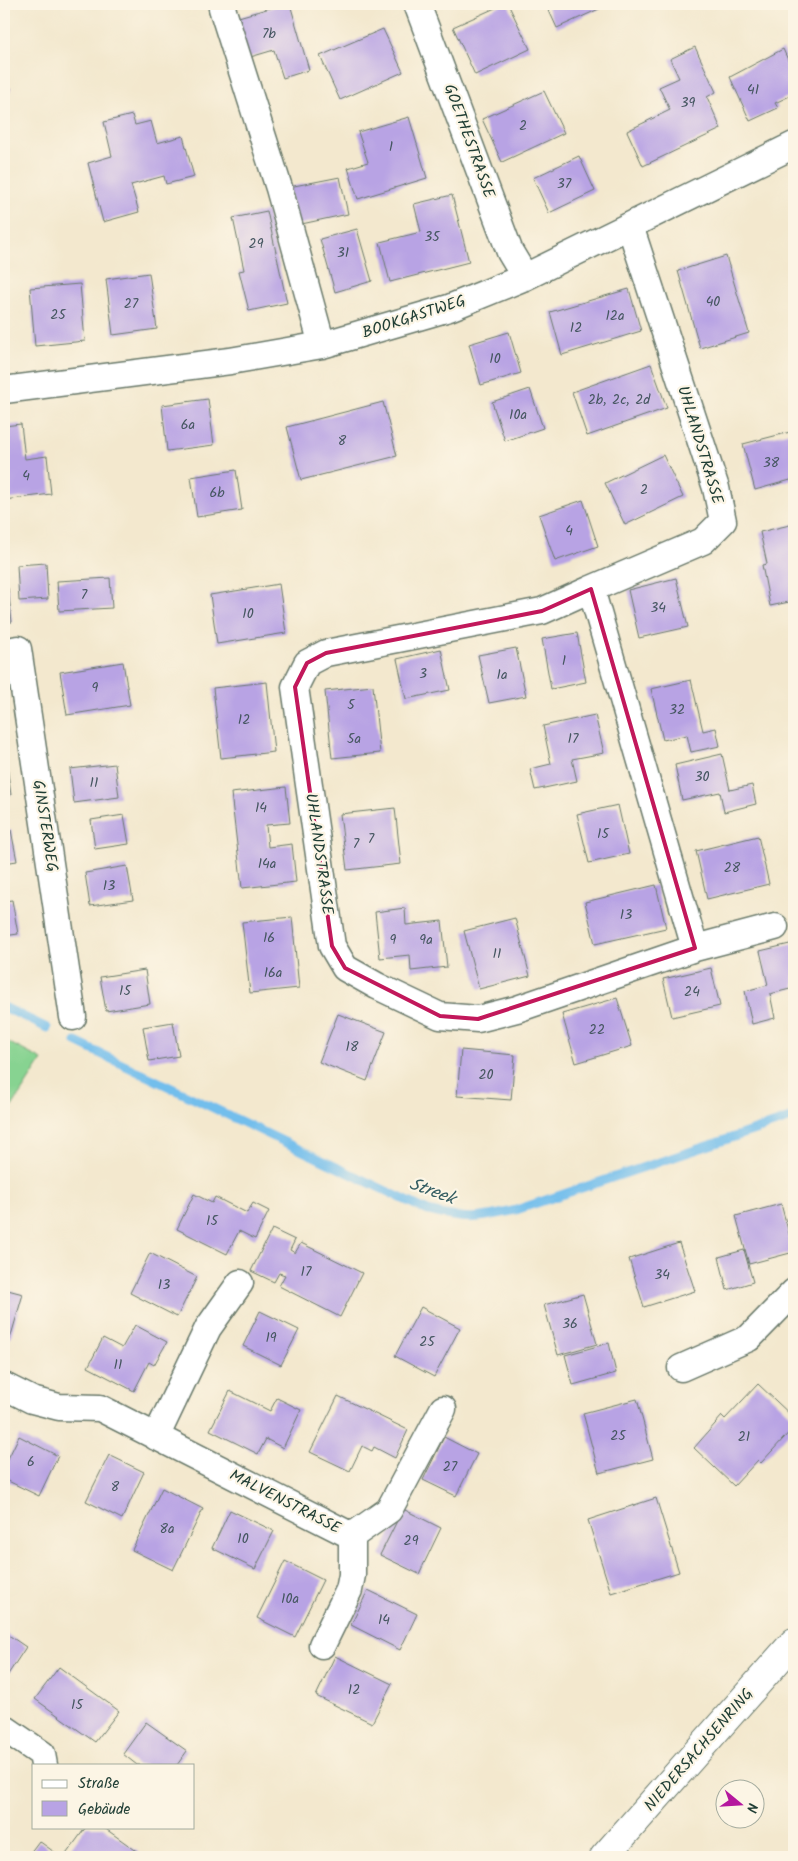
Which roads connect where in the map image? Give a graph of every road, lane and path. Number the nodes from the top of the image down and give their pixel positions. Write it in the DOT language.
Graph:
graph roads {
  1 [pos="223,4"];
  2 [pos="421,5"];
  3 [pos="794,145"];
  4 [pos="630,226"];
  5 [pos="525,277"];
  6 [pos="322,345"];
  7 [pos="4,390"];
  8 [pos="591,589"];
  9 [pos="4,652"];
  10 [pos="775,927"];
  11 [pos="695,948"];
  12 [pos="73,1017"];
  13 [pos="240,1283"];
  14 [pos="794,1292"];
  15 [pos="681,1368"];
  16 [pos="4,1386"];
  17 [pos="443,1409"];
  18 [pos="156,1438"];
  19 [pos="352,1536"];
  20 [pos="794,1642"];
  21 [pos="322,1645"];
  22 [pos="4,1728"];
  23 [pos="44,1764"];
  24 [pos="604,1857"];
  1 -- 6 [label="street"];
  2 -- 5 [label="street, GOETHESTRASSE"];
  3 -- 4 [label="street, BOOKGASTWEG"];
  4 -- 5 [label="street, BOOKGASTWEG"];
  4 -- 8 [label="street, UHLANDSTRASSE"];
  5 -- 6 [label="street, BOOKGASTWEG"];
  6 -- 7 [label="street, BOOKGASTWEG"];
  8 -- 11 [label="street"];
  8 -- 11 [label="street, UHLANDSTRASSE"];
  9 -- 12 [label="street, GINSTERWEG"];
  10 -- 11 [label="street, UHLANDSTRASSE"];
  13 -- 18 [label="street"];
  14 -- 15 [label="street"];
  16 -- 18 [label="street, MALVENSTRASSE"];
  17 -- 19 [label="street, MALVENSTRASSE"];
  18 -- 19 [label="street, MALVENSTRASSE"];
  19 -- 21 [label="street"];
  20 -- 24 [label="main road, NIEDERSACHSENRING"];
  22 -- 23 [label="street"];
}
